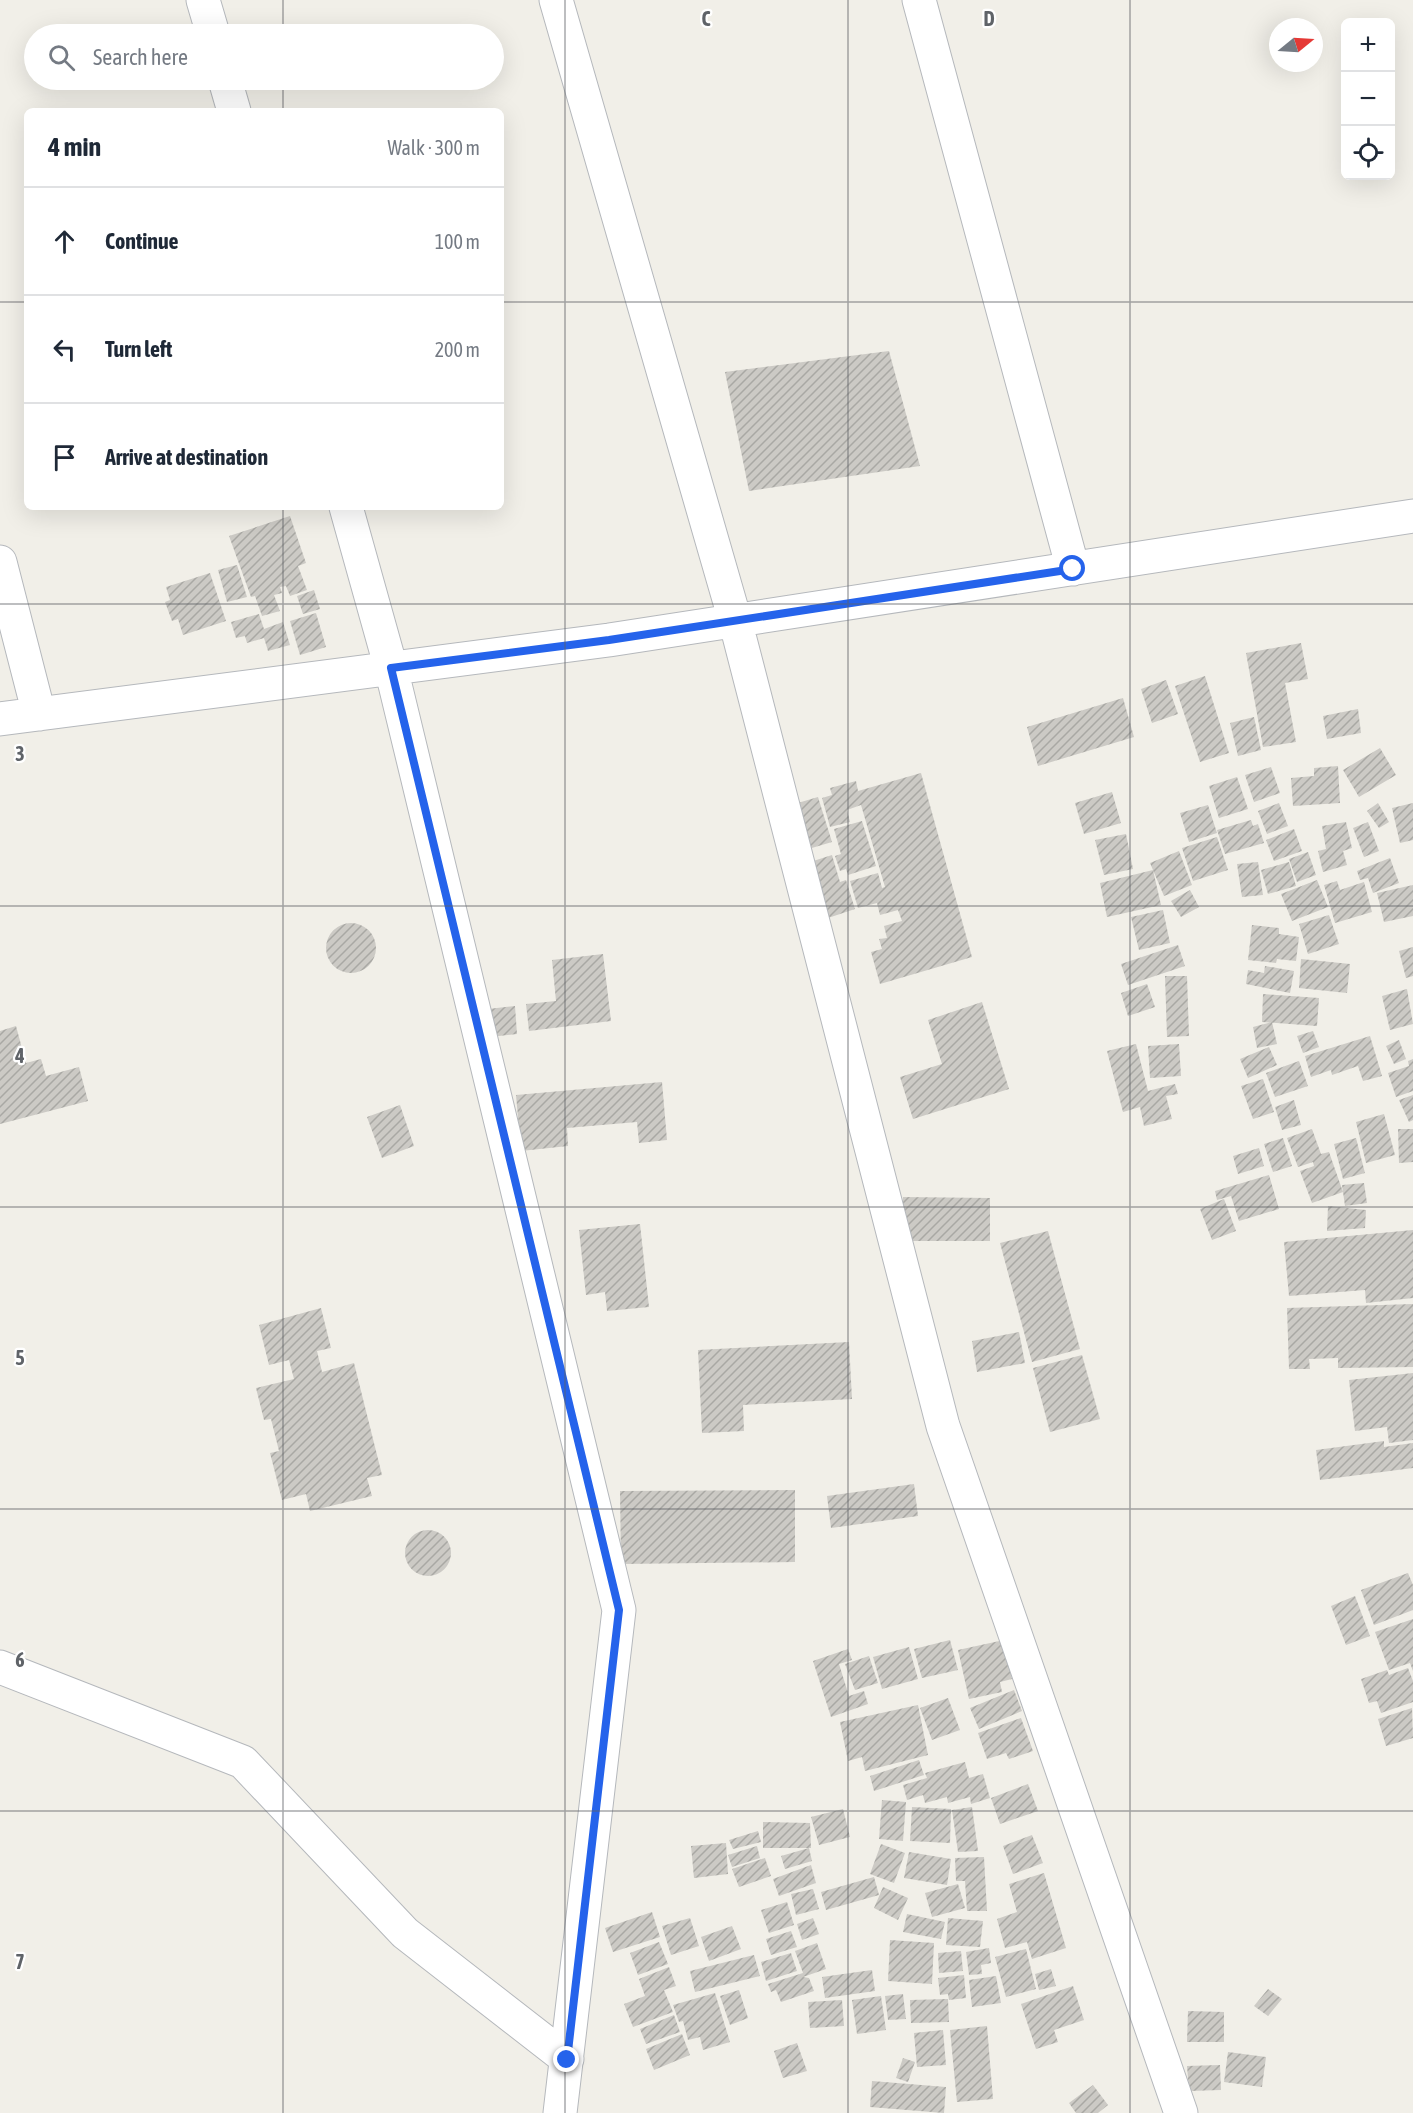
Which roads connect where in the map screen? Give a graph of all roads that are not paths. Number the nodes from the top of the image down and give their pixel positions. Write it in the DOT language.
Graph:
graph roads {
  1 [pos="203,0"];
  2 [pos="556,0"];
  3 [pos="919,0"];
  4 [pos="210,24"];
  5 [pos="228,90"];
  6 [pos="233,108"];
  7 [pos="347,510"];
  8 [pos="1411,525"];
  9 [pos="0,562"];
  10 [pos="1073,569"];
  11 [pos="735,621"];
  12 [pos="391,668"];
  13 [pos="39,714"];
  14 [pos="0,719"];
  15 [pos="0,1666"];
  16 [pos="567,2060"];
  17 [pos="561,2113"];
  18 [pos="1181,2113"];
  1 -- 4 [label="street"];
  2 -- 11 [label="street"];
  3 -- 10 [label="street"];
  5 -- 6 [label="street"];
  7 -- 12 [label="street"];
  8 -- 10 [label="street"];
  9 -- 13 [label="street"];
  10 -- 11 [label="street"];
  11 -- 12 [label="street"];
  11 -- 18 [label="street"];
  12 -- 13 [label="street"];
  12 -- 16 [label="street"];
  13 -- 14 [label="street"];
  15 -- 16 [label="street"];
  16 -- 17 [label="street"];
}
